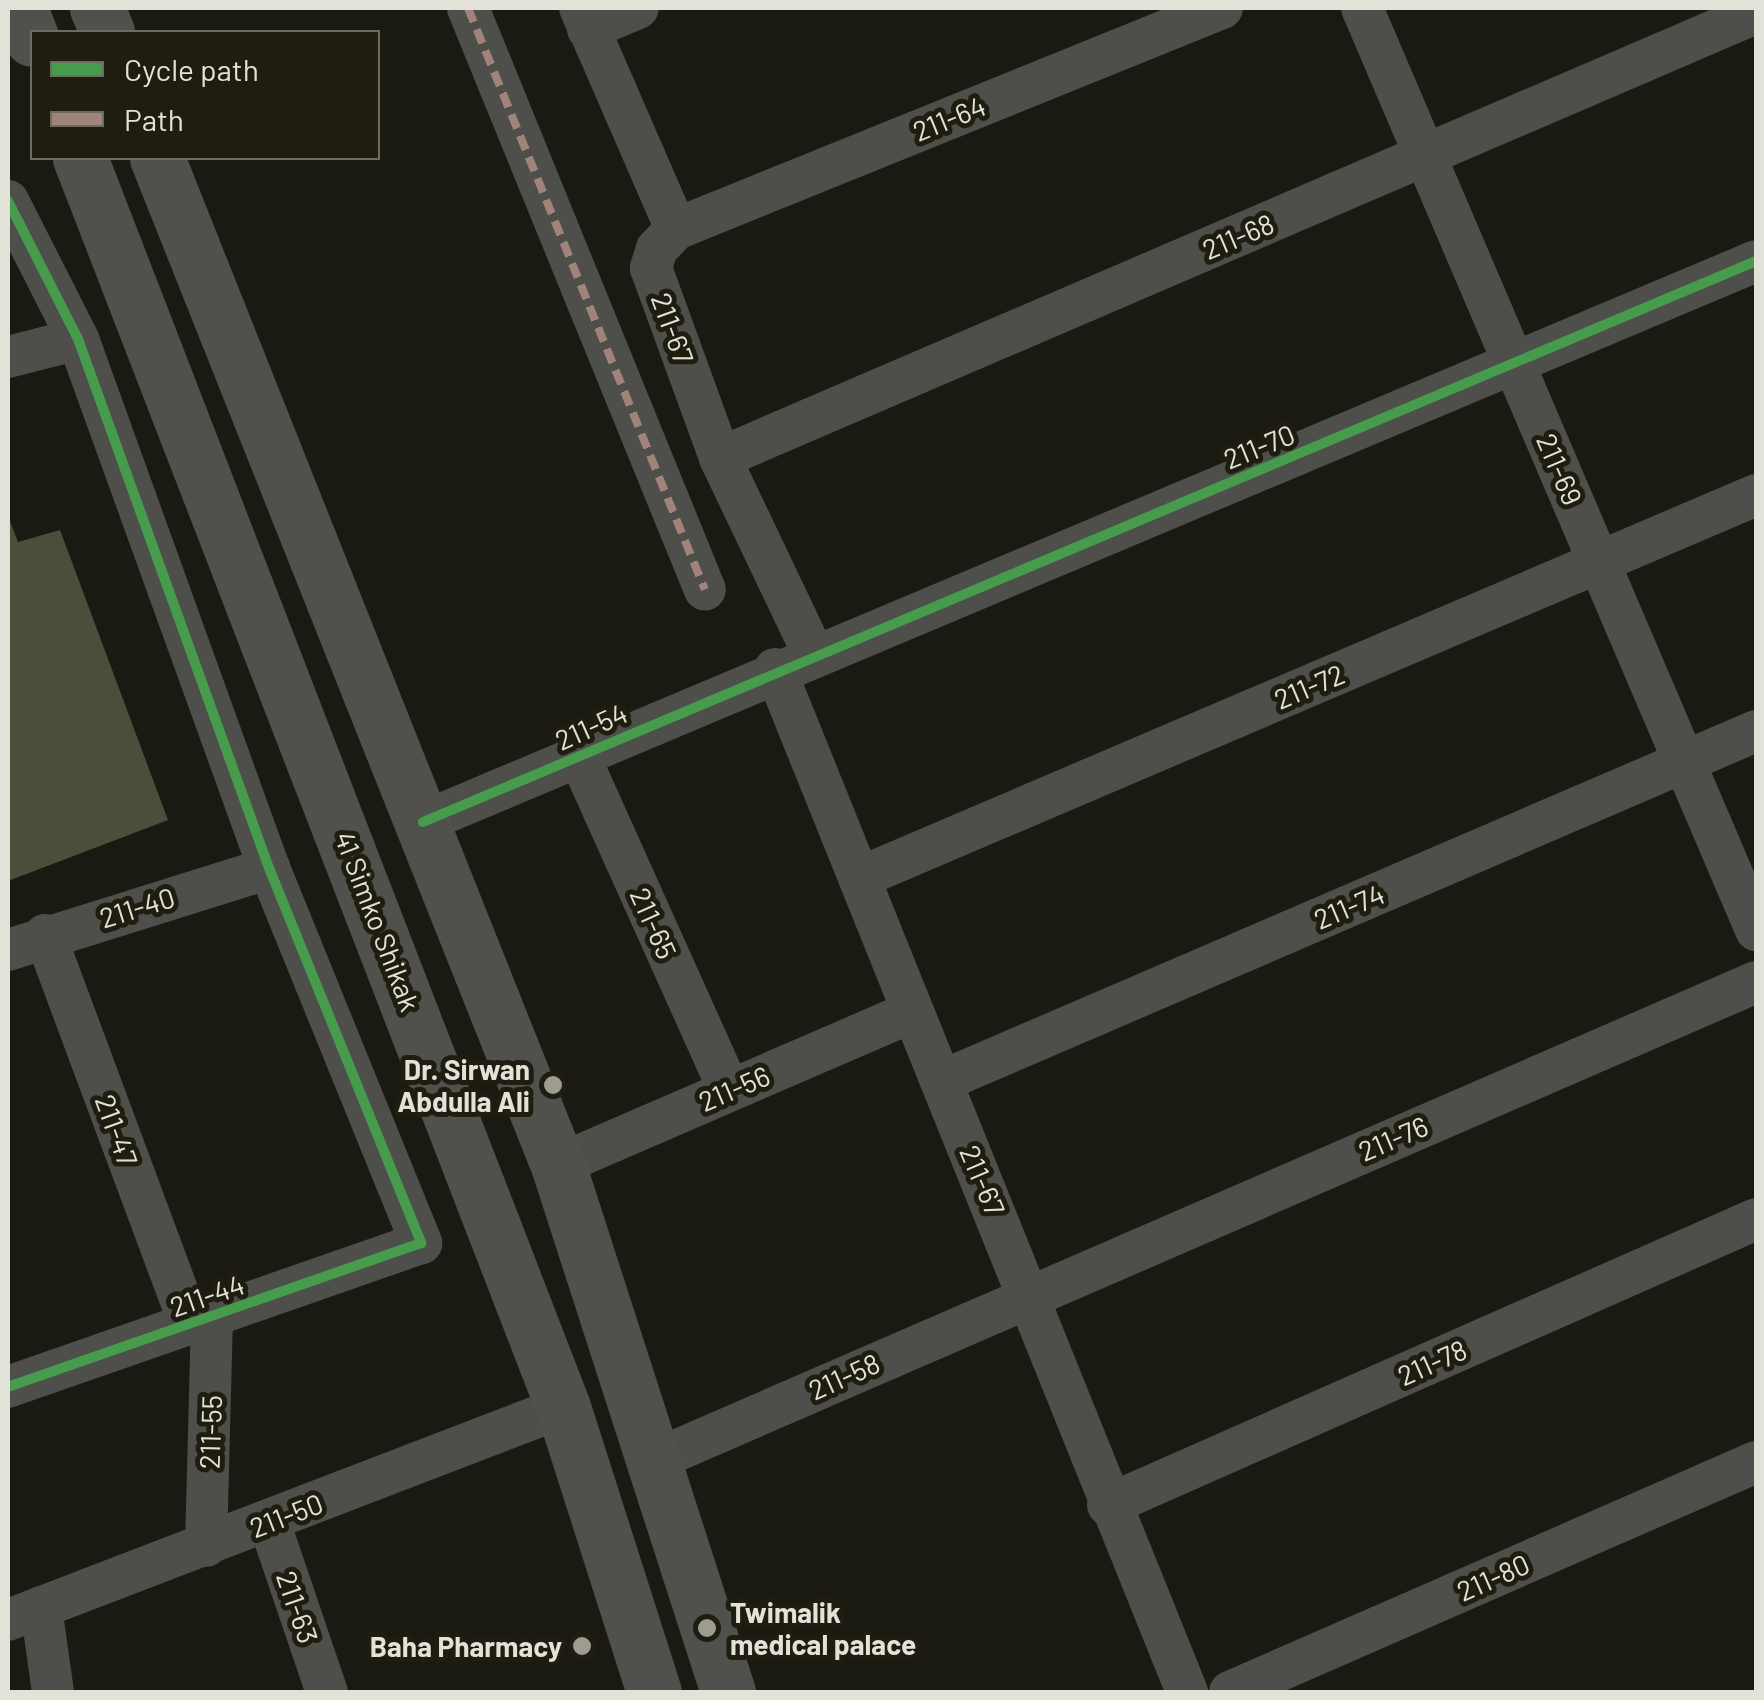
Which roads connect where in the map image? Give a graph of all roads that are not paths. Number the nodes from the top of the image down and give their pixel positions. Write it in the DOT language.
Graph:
graph roads {
  1 [pos="20,8"];
  2 [pos="468,8"];
  3 [pos="638,8"];
  4 [pos="1222,8"];
  5 [pos="1362,8"];
  6 [pos="1756,13"];
  7 [pos="584,18"];
  8 [pos="30,34"];
  9 [pos="1425,156"];
  10 [pos="81,160"];
  11 [pos="158,160"];
  12 [pos="8,201"];
  13 [pos="676,229"];
  14 [pos="1756,260"];
  15 [pos="78,339"];
  16 [pos="8,357"];
  17 [pos="1515,366"];
  18 [pos="720,458"];
  19 [pos="1756,495"];
  20 [pos="1600,562"];
  21 [pos="705,590"];
  22 [pos="794,661"];
  23 [pos="1756,731"];
  24 [pos="579,756"];
  25 [pos="1684,761"];
  26 [pos="423,822"];
  27 [pos="269,868"];
  28 [pos="861,877"];
  29 [pos="1756,930"];
  30 [pos="26,942"];
  31 [pos="483,974"];
  32 [pos="1756,982"];
  33 [pos="407,998"];
  34 [pos="910,1013"];
  35 [pos="942,1081"];
  36 [pos="729,1090"];
  37 [pos="558,1165"];
  38 [pos="1756,1219"];
  39 [pos="1030,1294"];
  40 [pos="201,1321"];
  41 [pos="8,1387"];
  42 [pos="563,1408"];
  43 [pos="657,1459"];
  44 [pos="1756,1462"];
  45 [pos="1108,1504"];
  46 [pos="269,1522"];
  47 [pos="206,1546"];
  48 [pos="24,1613"];
  49 [pos="53,1692"];
  50 [pos="327,1692"];
  51 [pos="654,1692"];
  52 [pos="728,1692"];
  53 [pos="1187,1692"];
  54 [pos="1230,1692"];
  1 -- 8 [label="main road"];
  2 -- 21 [label="street"];
  3 -- 7 [label="street"];
  4 -- 13 [label="street, 211-64"];
  5 -- 9 [label="street, 211-69"];
  6 -- 9 [label="street, 211-68"];
  7 -- 13 [label="street"];
  9 -- 17 [label="street, 211-69"];
  9 -- 18 [label="street, 211-68"];
  10 -- 33 [label="main road, 41 Simko Shikak"];
  11 -- 26 [label="main road"];
  12 -- 15 [label="street"];
  13 -- 18 [label="street, 211-67"];
  14 -- 17 [label="street, 211-70"];
  15 -- 16 [label="street"];
  15 -- 27 [label="street"];
  17 -- 20 [label="street, 211-69"];
  17 -- 22 [label="street, 211-70"];
  18 -- 22 [label="street, 211-67"];
  19 -- 20 [label="street, 211-72"];
  20 -- 25 [label="street, 211-69"];
  20 -- 28 [label="street, 211-72"];
  22 -- 24 [label="street, 211-54"];
  22 -- 28 [label="street, 211-67"];
  23 -- 25 [label="street, 211-74"];
  24 -- 26 [label="street, 211-54"];
  24 -- 36 [label="street, 211-65"];
  25 -- 29 [label="street, 211-69"];
  25 -- 35 [label="street, 211-74"];
  26 -- 31 [label="main road"];
  27 -- 30 [label="street, 211-40"];
  27 -- 40 [label="street, 211-44"];
  28 -- 34 [label="street, 211-67"];
  30 -- 40 [label="street, 211-47"];
  31 -- 33 [label="main road"];
  31 -- 37 [label="main road"];
  32 -- 39 [label="street, 211-76"];
  33 -- 42 [label="main road, 41 Simko Shikak"];
  34 -- 35 [label="street, 211-67"];
  34 -- 36 [label="street, 211-56"];
  35 -- 39 [label="street, 211-67"];
  36 -- 37 [label="street, 211-56"];
  37 -- 43 [label="main road"];
  38 -- 45 [label="street, 211-78"];
  39 -- 43 [label="street, 211-58"];
  39 -- 45 [label="street, 211-67"];
  40 -- 41 [label="street, 211-44"];
  40 -- 47 [label="street, 211-55"];
  42 -- 46 [label="street, 211-50"];
  42 -- 51 [label="main road, 41 Simko Shikak"];
  43 -- 52 [label="main road"];
  44 -- 54 [label="street, 211-80"];
  45 -- 53 [label="street, 211-67"];
  46 -- 47 [label="street, 211-50"];
  46 -- 50 [label="street, 211-63"];
  47 -- 48 [label="street, 211-50"];
  48 -- 49 [label="street"];
}
